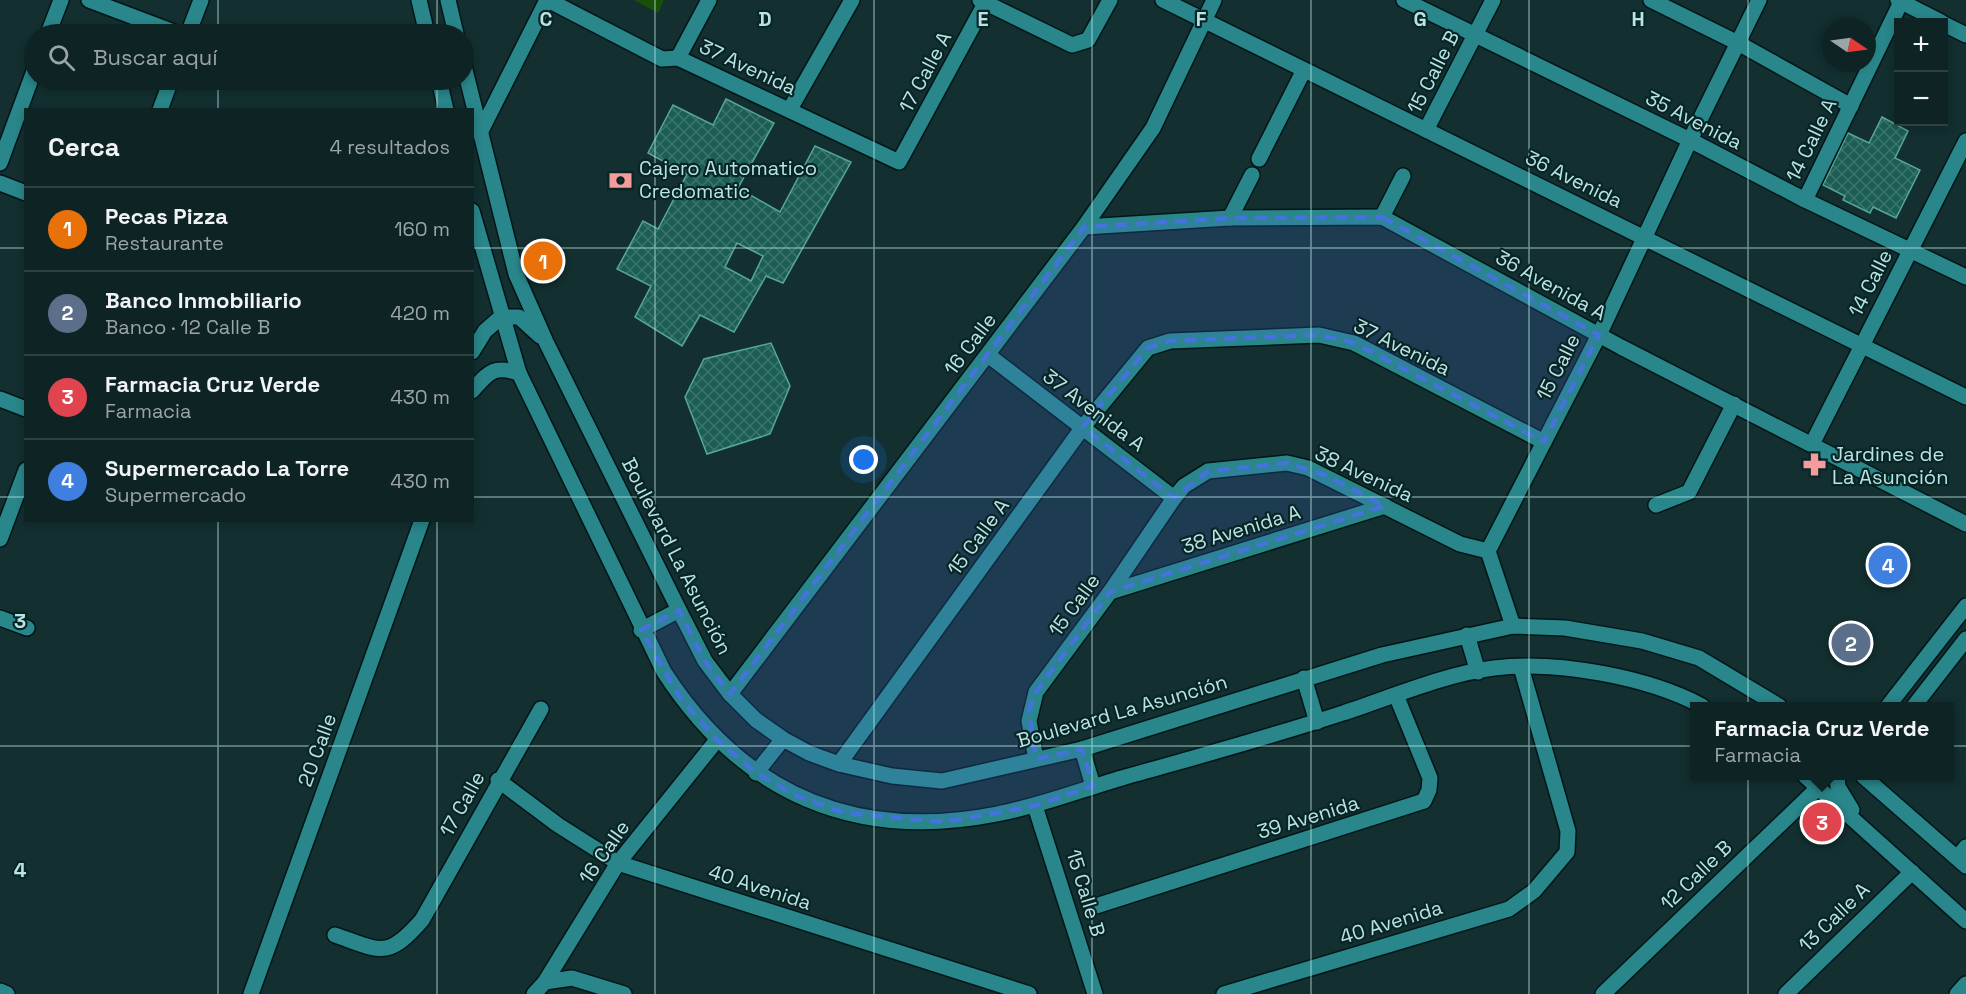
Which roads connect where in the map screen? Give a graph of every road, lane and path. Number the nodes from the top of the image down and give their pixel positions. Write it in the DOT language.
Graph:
graph roads {
  1 [pos="61,0"];
  2 [pos="89,0"];
  3 [pos="201,0"];
  4 [pos="419,0"];
  5 [pos="448,0"];
  6 [pos="547,0"];
  7 [pos="709,0"];
  8 [pos="852,0"];
  9 [pos="1110,0"];
  10 [pos="1163,0"];
  11 [pos="1214,0"];
  12 [pos="1404,0"];
  13 [pos="1493,0"];
  14 [pos="1651,0"];
  15 [pos="1759,0"];
  16 [pos="984,1"];
  17 [pos="1900,1"];
  18 [pos="1932,18"];
  19 [pos="1204,21"];
  20 [pos="52,24"];
  21 [pos="153,24"];
  22 [pos="192,24"];
  23 [pos="425,24"];
  24 [pos="454,24"];
  25 [pos="1948,26"];
  26 [pos="1966,35"];
  27 [pos="1474,36"];
  28 [pos="1738,43"];
  29 [pos="678,58"];
  30 [pos="1304,70"];
  31 [pos="27,90"];
  32 [pos="167,90"];
  33 [pos="441,90"];
  34 [pos="470,90"];
  35 [pos="1851,106"];
  36 [pos="161,108"];
  37 [pos="446,108"];
  38 [pos="790,109"];
  39 [pos="1426,130"];
  40 [pos="481,131"];
  41 [pos="1690,140"];
  42 [pos="1966,141"];
  43 [pos="1259,159"];
  44 [pos="899,162"];
  45 [pos="1961,162"];
  46 [pos="0,163"];
  47 [pos="1252,175"];
  48 [pos="1403,176"];
  49 [pos="0,183"];
  50 [pos="24,192"];
  51 [pos="1805,200"];
  52 [pos="1382,217"];
  53 [pos="474,218"];
  54 [pos="1230,218"];
  55 [pos="1084,227"];
  56 [pos="1646,237"];
  57 [pos="1910,251"];
  58 [pos="1966,277"];
  59 [pos="501,317"];
  60 [pos="1599,335"];
  61 [pos="546,342"];
  62 [pos="1159,343"];
  63 [pos="1862,345"];
  64 [pos="474,349"];
  65 [pos="988,355"];
  66 [pos="519,373"];
  67 [pos="474,389"];
  68 [pos="1966,397"];
  69 [pos="0,399"];
  70 [pos="1734,404"];
  71 [pos="24,408"];
  72 [pos="1083,427"];
  73 [pos="1544,442"];
  74 [pos="1812,444"];
  75 [pos="24,475"];
  76 [pos="1179,492"];
  77 [pos="1656,505"];
  78 [pos="1384,506"];
  79 [pos="421,522"];
  80 [pos="1966,524"];
  81 [pos="0,539"];
  82 [pos="1488,551"];
  83 [pos="1110,592"];
  84 [pos="1966,606"];
  85 [pos="679,610"];
  86 [pos="0,618"];
  87 [pos="1513,626"];
  88 [pos="27,628"];
  89 [pos="641,630"];
  90 [pos="1467,635"];
  91 [pos="1966,639"];
  92 [pos="1521,667"];
  93 [pos="1478,672"];
  94 [pos="1304,678"];
  95 [pos="730,694"];
  96 [pos="1396,695"];
  97 [pos="1695,702"];
  98 [pos="1772,702"];
  99 [pos="1891,702"];
  100 [pos="1917,702"];
  101 [pos="541,709"];
  102 [pos="1317,722"];
  103 [pos="783,739"];
  104 [pos="717,740"];
  105 [pos="1082,749"];
  106 [pos="1036,759"];
  107 [pos="839,764"];
  108 [pos="756,773"];
  109 [pos="498,780"];
  110 [pos="1810,780"];
  111 [pos="1838,780"];
  112 [pos="1868,780"];
  113 [pos="1093,786"];
  114 [pos="1818,787"];
  115 [pos="1035,806"];
  116 [pos="1861,824"];
  117 [pos="1963,857"];
  118 [pos="618,864"];
  119 [pos="1912,872"];
  120 [pos="1096,906"];
  121 [pos="1966,921"];
  122 [pos="335,935"];
  123 [pos="545,982"];
  124 [pos="1966,984"];
  125 [pos="0,991"];
  126 [pos="7,994"];
  127 [pos="251,994"];
  128 [pos="534,994"];
  129 [pos="624,994"];
  130 [pos="1029,994"];
  131 [pos="1095,994"];
  132 [pos="1224,994"];
  133 [pos="1603,994"];
  134 [pos="1785,994"];
  135 [pos="1957,994"];
  1 -- 20 [label="street"];
  2 -- 21 [label="street"];
  3 -- 22 [label="street"];
  4 -- 23 [label="street"];
  5 -- 24 [label="street"];
  6 -- 29 [label="street, 37 Avenida"];
  6 -- 40 [label="street"];
  7 -- 29 [label="street"];
  8 -- 38 [label="street"];
  9 -- 16 [label="street"];
  10 -- 19 [label="street, 36 Avenida"];
  11 -- 19 [label="street, 16 Calle"];
  12 -- 27 [label="street, 35 Avenida"];
  13 -- 27 [label="street, 15 Calle B"];
  14 -- 28 [label="street"];
  15 -- 28 [label="street, 15 Calle"];
  16 -- 44 [label="street, 17 Calle A"];
  17 -- 18 [label="street"];
  17 -- 35 [label="street, 14 Calle A"];
  19 -- 30 [label="street, 36 Avenida"];
  19 -- 55 [label="street, 16 Calle"];
  25 -- 26 [label="street"];
  27 -- 39 [label="street, 15 Calle B"];
  27 -- 41 [label="street, 35 Avenida"];
  28 -- 35 [label="street"];
  28 -- 41 [label="street, 15 Calle"];
  29 -- 38 [label="street, 37 Avenida"];
  30 -- 39 [label="street, 36 Avenida"];
  30 -- 43 [label="street"];
  31 -- 46 [label="street"];
  32 -- 36 [label="street"];
  33 -- 37 [label="street"];
  34 -- 40 [label="street, Boulevard La Asunción"];
  35 -- 51 [label="street, 14 Calle A"];
  38 -- 44 [label="street, 37 Avenida"];
  39 -- 56 [label="street, 36 Avenida"];
  40 -- 61 [label="street, Boulevard La Asunción"];
  41 -- 51 [label="street, 35 Avenida"];
  41 -- 56 [label="street, 15 Calle"];
  42 -- 45 [label="street, 14 Calle"];
  45 -- 57 [label="street, 14 Calle"];
  47 -- 54 [label="street"];
  48 -- 52 [label="street"];
  49 -- 50 [label="street"];
  51 -- 57 [label="street, 35 Avenida"];
  52 -- 54 [label="street, 36 Avenida A"];
  52 -- 60 [label="street, 36 Avenida A"];
  53 -- 59 [label="street"];
  54 -- 55 [label="street, 36 Avenida A"];
  55 -- 65 [label="street, 16 Calle"];
  56 -- 60 [label="street, 15 Calle"];
  56 -- 63 [label="street, 36 Avenida"];
  57 -- 58 [label="street, 35 Avenida"];
  57 -- 63 [label="street, 14 Calle"];
  59 -- 61 [label="street"];
  59 -- 64 [label="street"];
  59 -- 66 [label="street"];
  60 -- 70 [label="street, 36 Avenida A"];
  60 -- 73 [label="street, 15 Calle"];
  61 -- 85 [label="street, Boulevard La Asunción"];
  62 -- 72 [label="street, 15 Calle A"];
  62 -- 73 [label="street, 37 Avenida"];
  63 -- 68 [label="street, 36 Avenida"];
  63 -- 74 [label="street, 14 Calle"];
  65 -- 72 [label="street, 37 Avenida A"];
  65 -- 95 [label="street, 16 Calle"];
  66 -- 67 [label="street"];
  66 -- 89 [label="street"];
  69 -- 71 [label="street"];
  70 -- 74 [label="street, 36 Avenida A"];
  70 -- 77 [label="street"];
  72 -- 76 [label="street, 37 Avenida A"];
  72 -- 107 [label="street, 15 Calle A"];
  73 -- 82 [label="street, 15 Calle"];
  74 -- 80 [label="street, 36 Avenida A"];
  75 -- 81 [label="street"];
  76 -- 78 [label="street, 38 Avenida"];
  76 -- 83 [label="street, 15 Calle"];
  78 -- 82 [label="street, 38 Avenida"];
  78 -- 83 [label="street, 38 Avenida A"];
  79 -- 127 [label="street, 20 Calle"];
  82 -- 87 [label="street"];
  83 -- 106 [label="street, 15 Calle"];
  84 -- 99 [label="street"];
  85 -- 89 [label="street"];
  85 -- 95 [label="street, Boulevard La Asunción"];
  86 -- 88 [label="street"];
  87 -- 90 [label="street, Boulevard La Asunción"];
  87 -- 98 [label="street, Boulevard La Asunción"];
  89 -- 104 [label="street"];
  90 -- 93 [label="street"];
  90 -- 94 [label="street, Boulevard La Asunción"];
  91 -- 100 [label="street"];
  92 -- 93 [label="street"];
  92 -- 97 [label="street"];
  92 -- 132 [label="street, 40 Avenida"];
  93 -- 96 [label="street"];
  94 -- 102 [label="street"];
  94 -- 105 [label="street, Boulevard La Asunción"];
  95 -- 103 [label="street, Boulevard La Asunción"];
  96 -- 102 [label="street"];
  96 -- 120 [label="street, 39 Avenida"];
  101 -- 109 [label="street, 17 Calle"];
  102 -- 113 [label="street"];
  103 -- 107 [label="street, Boulevard La Asunción"];
  103 -- 108 [label="street"];
  104 -- 108 [label="street"];
  104 -- 118 [label="street, 16 Calle"];
  105 -- 106 [label="street, Boulevard La Asunción"];
  105 -- 113 [label="street"];
  106 -- 107 [label="street, Boulevard La Asunción"];
  108 -- 115 [label="street"];
  109 -- 118 [label="street, 40 Avenida"];
  109 -- 122 [label="street, 17 Calle"];
  110 -- 114 [label="street"];
  111 -- 116 [label="street"];
  112 -- 117 [label="street"];
  113 -- 115 [label="street"];
  114 -- 116 [label="street"];
  114 -- 133 [label="street, 12 Calle B"];
  115 -- 131 [label="street, 15 Calle B"];
  116 -- 119 [label="street"];
  118 -- 123 [label="street, 16 Calle"];
  118 -- 130 [label="street, 40 Avenida"];
  119 -- 121 [label="street"];
  119 -- 134 [label="street, 13 Calle A"];
  123 -- 128 [label="street, 16 Calle"];
  123 -- 129 [label="street"];
  124 -- 135 [label="street"];
  125 -- 126 [label="street"];
}
